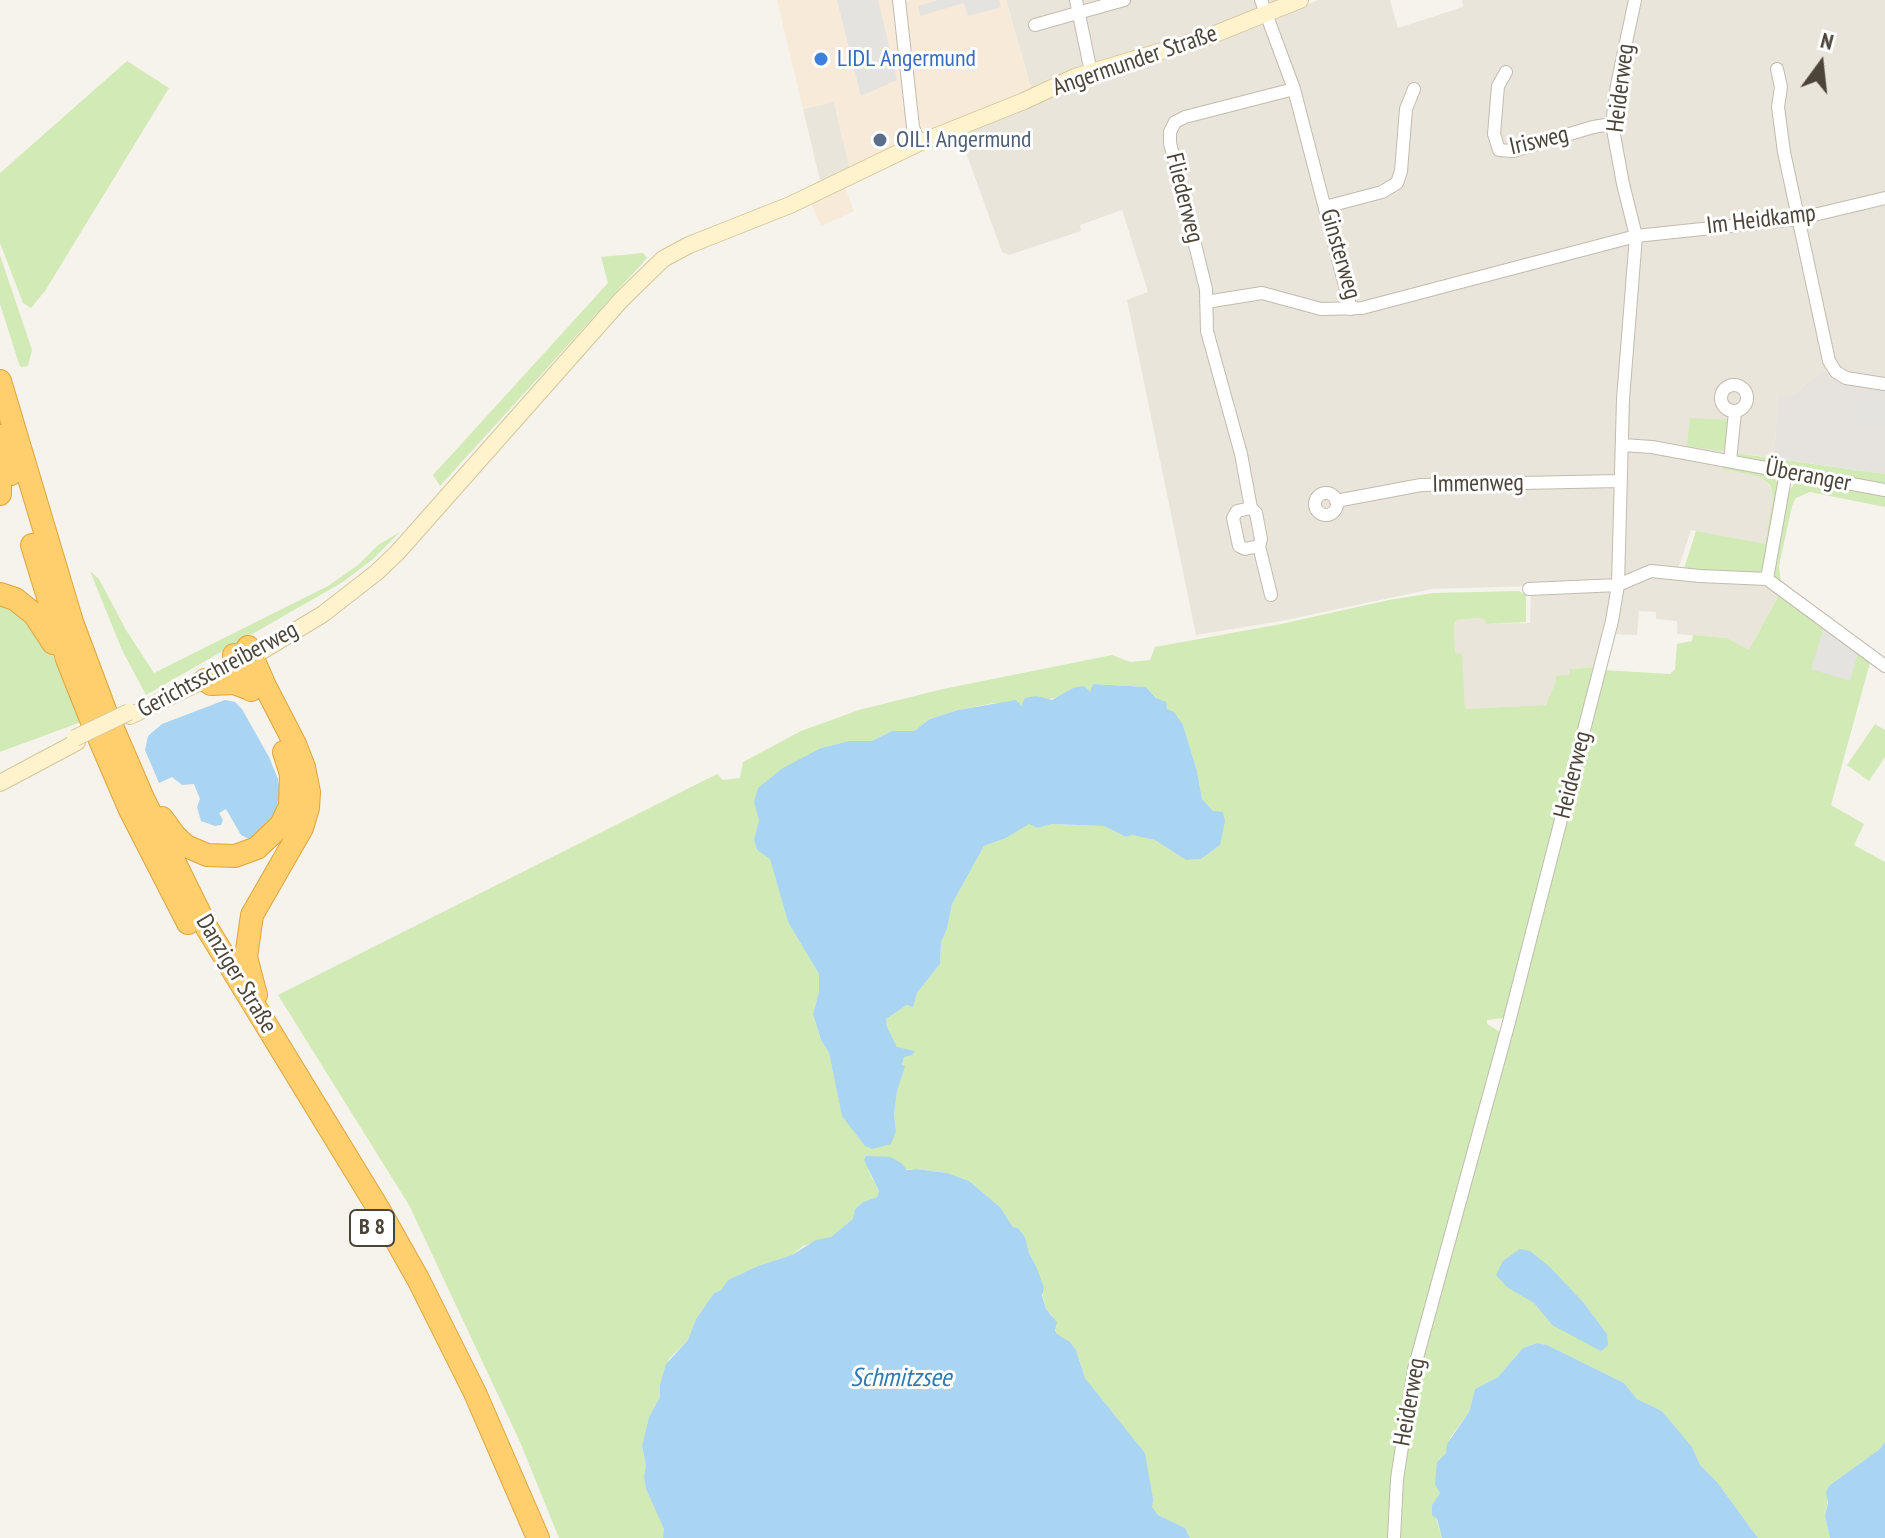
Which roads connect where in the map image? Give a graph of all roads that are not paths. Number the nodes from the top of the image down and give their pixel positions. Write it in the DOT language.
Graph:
graph roads {
  1 [pos="899,0"];
  2 [pos="1124,0"];
  3 [pos="1300,0"];
  4 [pos="1635,0"];
  5 [pos="1077,6"];
  6 [pos="1264,8"];
  7 [pos="1035,25"];
  8 [pos="1777,69"];
  9 [pos="1091,72"];
  10 [pos="1506,72"];
  11 [pos="1294,89"];
  12 [pos="1414,89"];
  13 [pos="1612,124"];
  14 [pos="919,143"];
  15 [pos="1885,198"];
  16 [pos="1325,207"];
  17 [pos="1797,219"];
  18 [pos="1636,236"];
  19 [pos="663,259"];
  20 [pos="1206,302"];
  21 [pos="1351,309"];
  22 [pos="0,381"];
  23 [pos="1885,384"];
  24 [pos="1735,412"];
  25 [pos="0,436"];
  26 [pos="1623,445"];
  27 [pos="1730,461"];
  28 [pos="0,469"];
  29 [pos="1786,472"];
  30 [pos="1620,481"];
  31 [pos="1885,490"];
  32 [pos="0,494"];
  33 [pos="1336,501"];
  34 [pos="1251,508"];
  35 [pos="1259,546"];
  36 [pos="1767,579"];
  37 [pos="1618,585"];
  38 [pos="1529,589"];
  39 [pos="0,594"];
  40 [pos="1271,595"];
  41 [pos="243,656"];
  42 [pos="67,659"];
  43 [pos="1885,666"];
  44 [pos="205,680"];
  45 [pos="250,689"];
  46 [pos="130,714"];
  47 [pos="76,740"];
  48 [pos="0,773"];
  49 [pos="0,783"];
  50 [pos="143,798"];
  51 [pos="259,1016"];
  52 [pos="522,1538"];
  53 [pos="538,1538"];
  54 [pos="1394,1538"];
  1 -- 14 [label="street"];
  2 -- 5 [label="street"];
  3 -- 6 [label="main road, Angermunder Straße"];
  4 -- 13 [label="street, Heiderweg"];
  5 -- 7 [label="street"];
  5 -- 9 [label="street"];
  6 -- 9 [label="main road, Angermunder Straße"];
  6 -- 11 [label="street, Ginsterweg"];
  8 -- 17 [label="street"];
  9 -- 14 [label="main road, Angermunder Straße"];
  10 -- 13 [label="street, Irisweg"];
  11 -- 16 [label="street, Ginsterweg"];
  11 -- 20 [label="street, Fliederweg"];
  12 -- 16 [label="street"];
  13 -- 18 [label="street, Heiderweg"];
  14 -- 19 [label="main road, Angermunder Straße"];
  15 -- 17 [label="street, Im Heidkamp"];
  16 -- 21 [label="street, Ginsterweg"];
  17 -- 18 [label="street, Im Heidkamp"];
  17 -- 23 [label="street"];
  18 -- 21 [label="street, Ginsterweg"];
  18 -- 26 [label="street, Heiderweg"];
  19 -- 41 [label="main road, Gerichtsschreiberweg"];
  20 -- 21 [label="street"];
  20 -- 34 [label="street, Fliederweg"];
  22 -- 50 [label="highway, Danziger Straße / B 8"];
  24 -- 27 [label="street, Überanger"];
  25 -- 42 [label="highway, Danziger Straße / B 8"];
  26 -- 27 [label="street, Überanger"];
  26 -- 30 [label="street, Heiderweg"];
  27 -- 29 [label="street, Überanger"];
  28 -- 32 [label="highway"];
  29 -- 31 [label="street, Überanger"];
  29 -- 36 [label="street"];
  30 -- 33 [label="street, Immenweg"];
  30 -- 37 [label="street, Heiderweg"];
  34 -- 35 [label="street, Fliederweg"];
  34 -- 35 [label="street"];
  35 -- 40 [label="street, Fliederweg"];
  36 -- 37 [label="street"];
  36 -- 43 [label="street"];
  37 -- 38 [label="street"];
  37 -- 54 [label="street, Heiderweg"];
  39 -- 42 [label="highway"];
  41 -- 44 [label="main road, Gerichtsschreiberweg"];
  41 -- 45 [label="highway"];
  41 -- 46 [label="main road, Gerichtsschreiberweg"];
  41 -- 51 [label="highway"];
  42 -- 52 [label="highway, Danziger Straße / B 8"];
  44 -- 45 [label="highway"];
  44 -- 46 [label="main road, Gerichtsschreiberweg"];
  45 -- 50 [label="highway"];
  46 -- 47 [label="main road, Gerichtsschreiberweg, bridge"];
  47 -- 48 [label="main road, Gerichtsschreiberweg"];
  47 -- 49 [label="main road, Gerichtsschreiberweg"];
  50 -- 51 [label="highway, Danziger Straße / B 8"];
  51 -- 53 [label="highway, Danziger Straße / B 8"];
}
